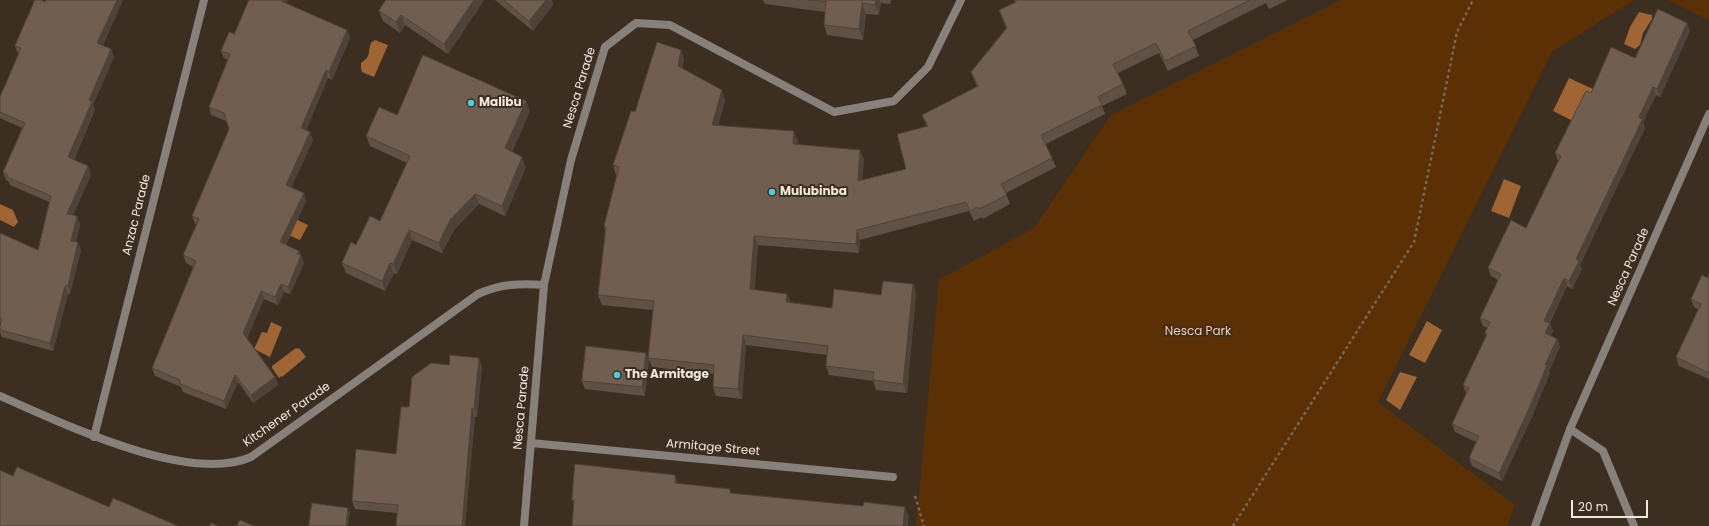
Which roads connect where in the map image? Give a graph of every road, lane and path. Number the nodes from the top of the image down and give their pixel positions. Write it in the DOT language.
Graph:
graph roads {
  1 [pos="204,0"];
  2 [pos="961,0"];
  3 [pos="1473,0"];
  4 [pos="1709,114"];
  5 [pos="544,285"];
  6 [pos="0,396"];
  7 [pos="1570,429"];
  8 [pos="94,437"];
  9 [pos="531,443"];
  10 [pos="893,477"];
  11 [pos="915,496"];
  12 [pos="524,526"];
  13 [pos="924,526"];
  14 [pos="1233,526"];
  15 [pos="1535,526"];
  16 [pos="1634,526"];
  1 -- 8 [label="street, Anzac Parade"];
  2 -- 5 [label="street, Nesca Parade"];
  3 -- 14 [label="path"];
  4 -- 7 [label="street, Nesca Parade"];
  5 -- 8 [label="street, Kitchener Parade"];
  5 -- 9 [label="street, Nesca Parade"];
  6 -- 8 [label="street, Kitchener Parade"];
  7 -- 15 [label="street, Nesca Parade"];
  7 -- 16 [label="street"];
  9 -- 10 [label="street, Armitage Street"];
  9 -- 12 [label="street, Nesca Parade"];
  11 -- 13 [label="path"];
}
